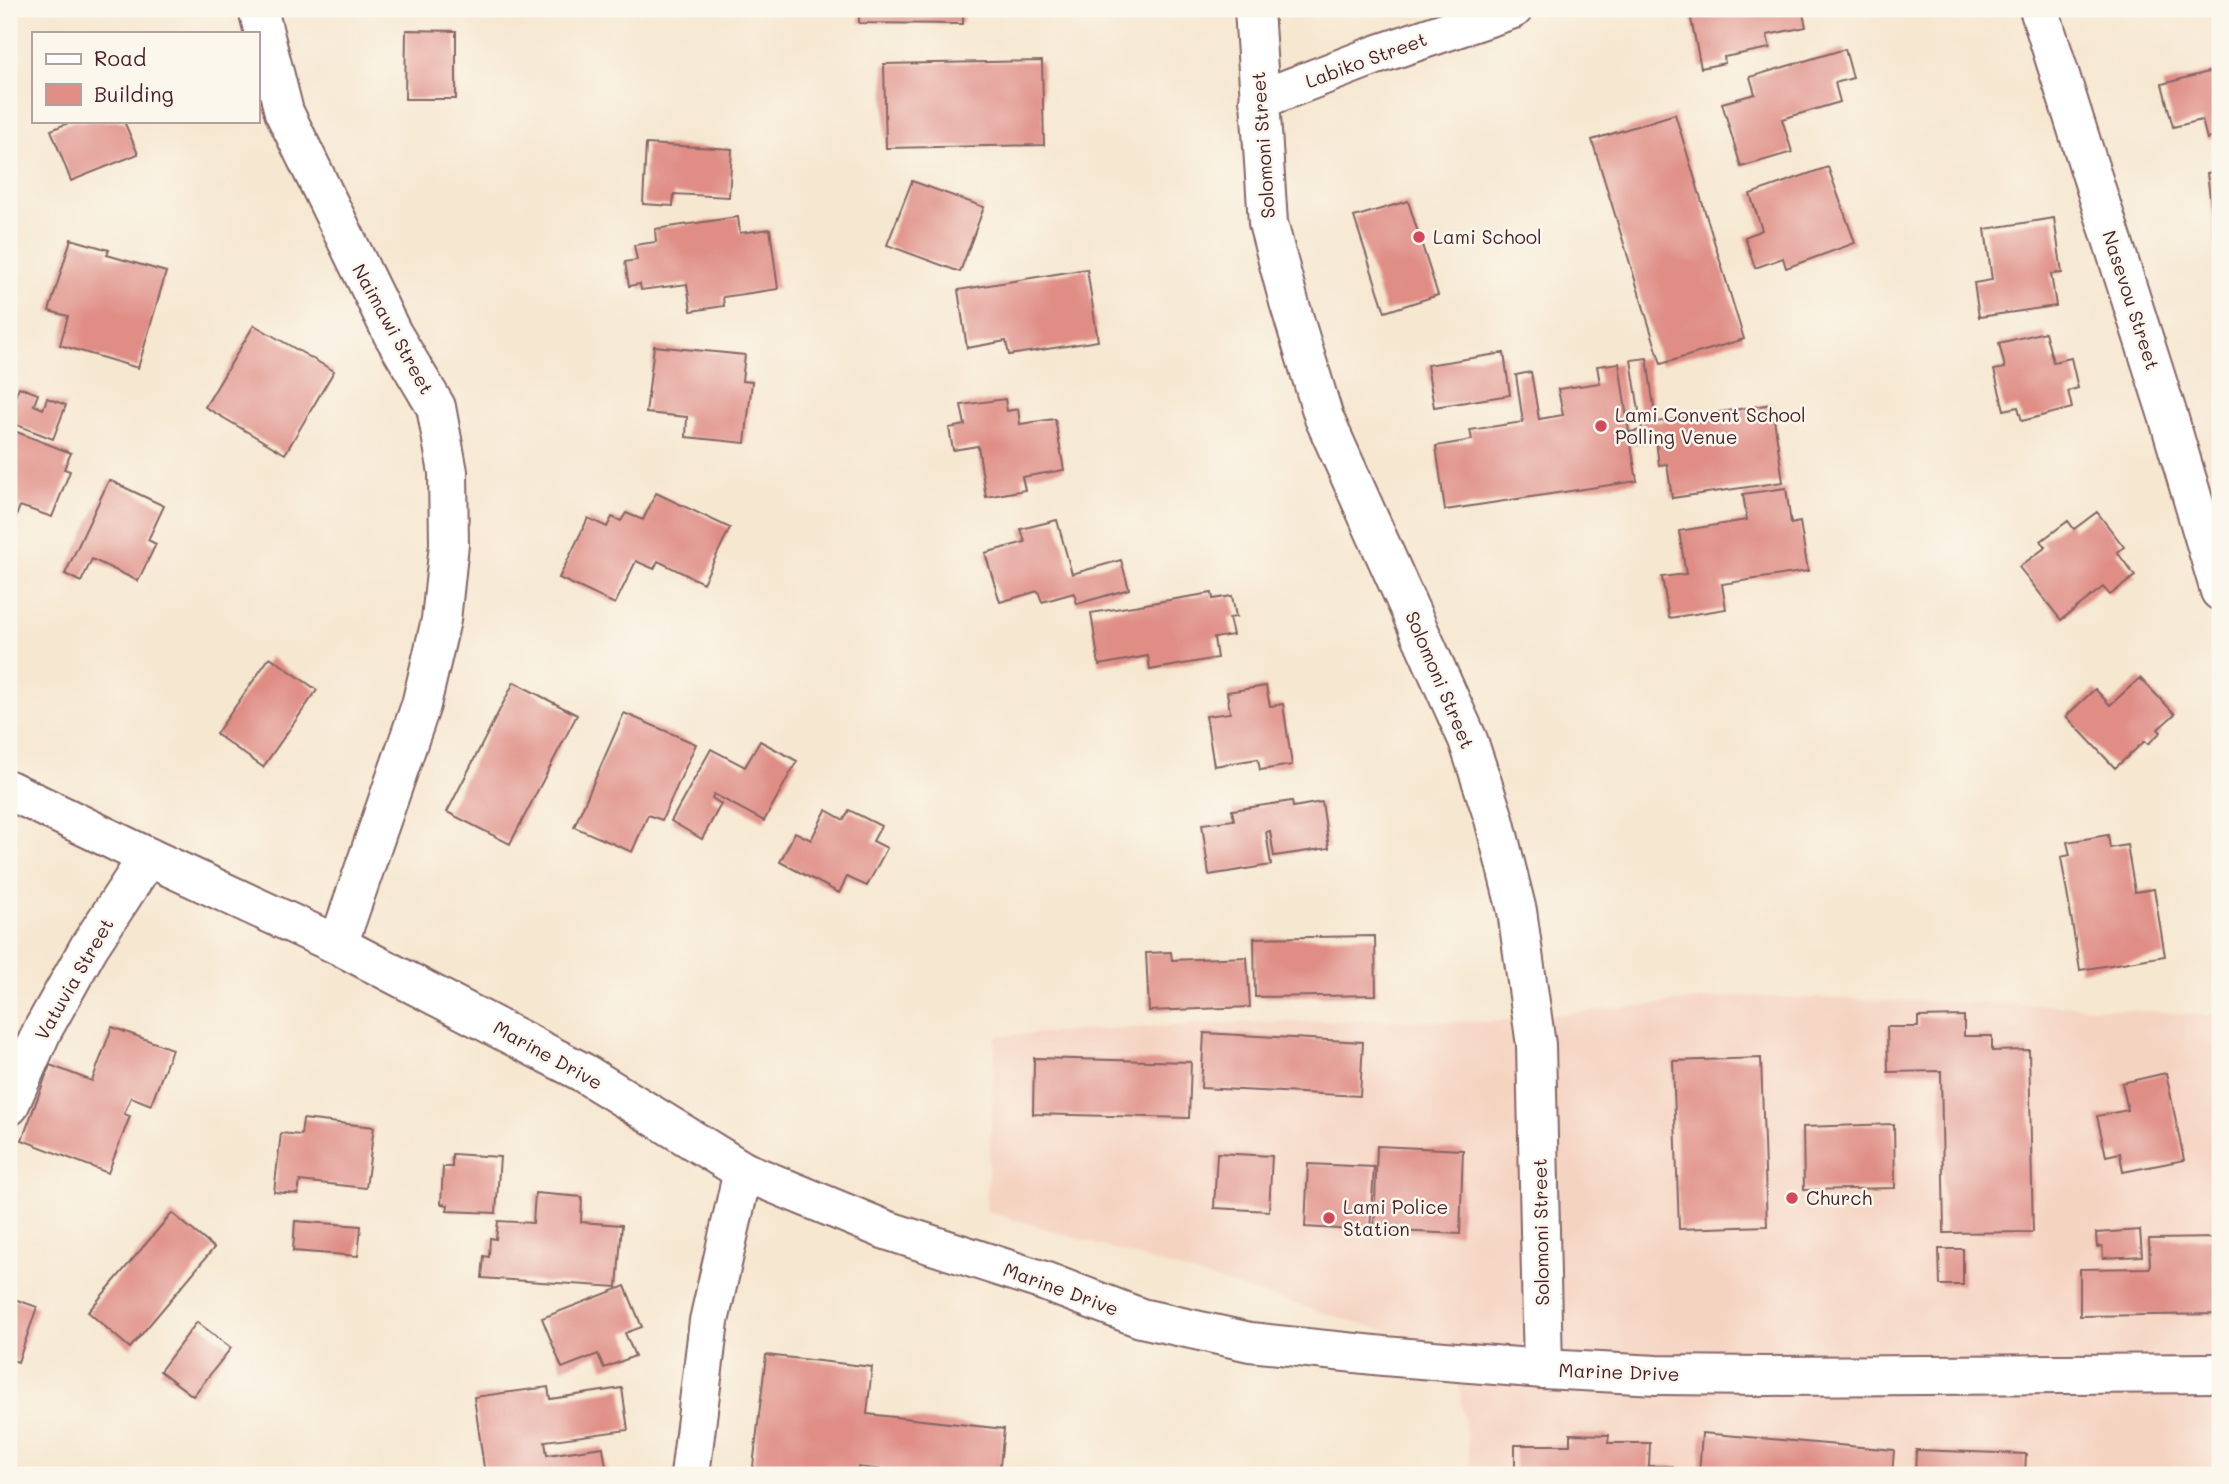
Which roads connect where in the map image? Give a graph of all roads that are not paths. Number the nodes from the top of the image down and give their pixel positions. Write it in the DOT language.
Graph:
graph roads {
  1 [pos="258,9"];
  2 [pos="1254,9"];
  3 [pos="1513,9"];
  4 [pos="2039,9"];
  5 [pos="1259,100"];
  6 [pos="2220,591"];
  7 [pos="9,790"];
  8 [pos="148,857"];
  9 [pos="338,944"];
  10 [pos="9,1105"];
  11 [pos="743,1171"];
  12 [pos="1543,1369"];
  13 [pos="2220,1373"];
  14 [pos="690,1475"];
  1 -- 9 [label="main road, Naimawi Street"];
  2 -- 5 [label="main road, Solomoni Street"];
  3 -- 5 [label="main road, Labiko Street"];
  4 -- 6 [label="main road, Nasevou Street"];
  5 -- 12 [label="main road, Solomoni Street"];
  7 -- 8 [label="main road, Marine Drive"];
  8 -- 9 [label="main road, Marine Drive"];
  8 -- 10 [label="main road, Vatuvia Street"];
  9 -- 11 [label="main road, Marine Drive"];
  11 -- 12 [label="main road, Marine Drive"];
  11 -- 14 [label="main road"];
  12 -- 13 [label="main road, Marine Drive"];
}
